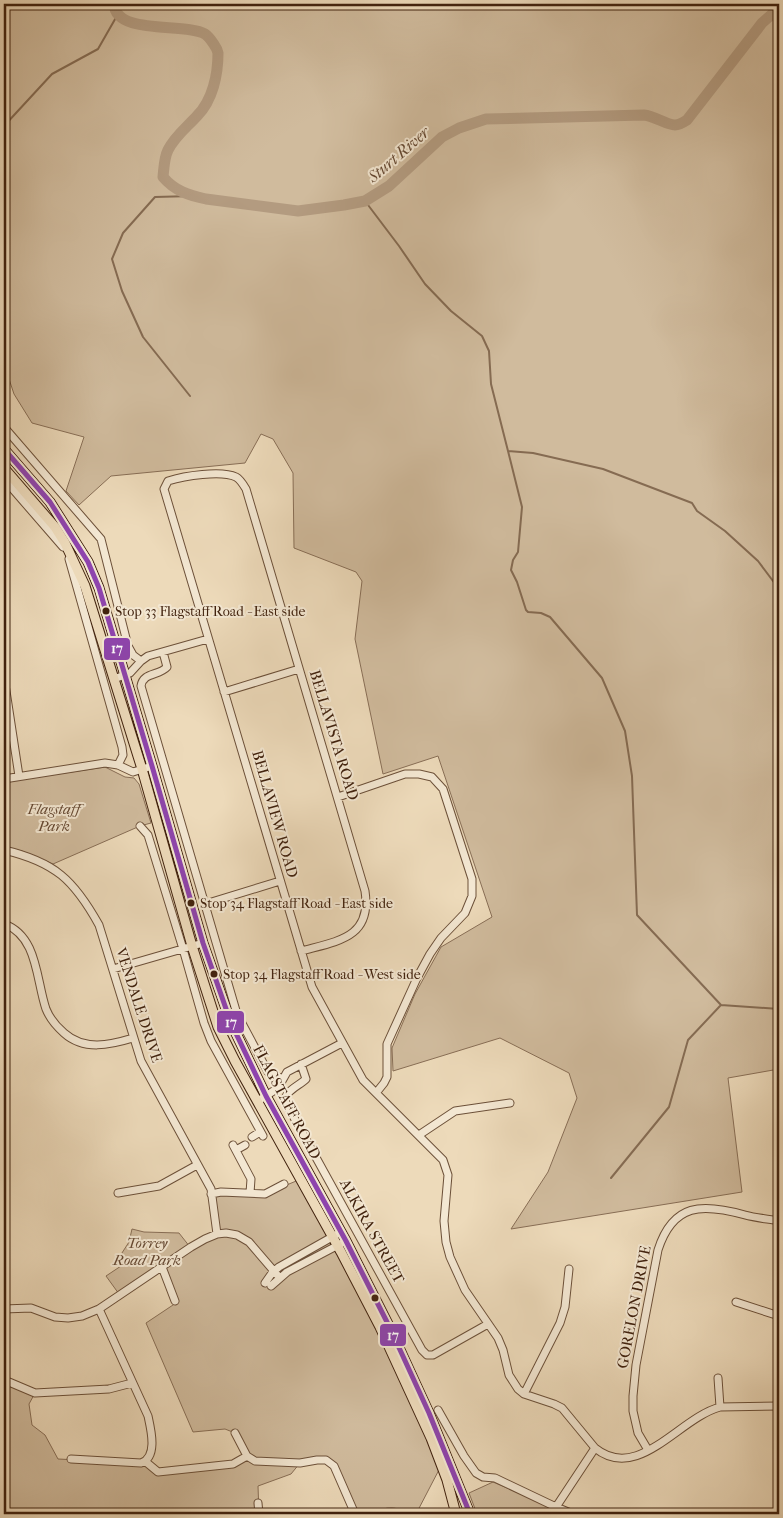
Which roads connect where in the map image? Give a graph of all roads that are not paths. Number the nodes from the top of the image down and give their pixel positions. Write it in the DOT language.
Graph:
graph roads {
  1 [pos="4,427"];
  2 [pos="4,449"];
  3 [pos="4,468"];
  4 [pos="4,479"];
  5 [pos="246,489"];
  6 [pos="208,639"];
  7 [pos="163,652"];
  8 [pos="141,661"];
  9 [pos="299,669"];
  10 [pos="125,676"];
  11 [pos="4,678"];
  12 [pos="114,679"];
  13 [pos="224,692"];
  14 [pos="118,765"];
  15 [pos="152,766"];
  16 [pos="142,769"];
  17 [pos="19,776"];
  18 [pos="4,779"];
  19 [pos="338,797"];
  20 [pos="140,826"];
  21 [pos="4,850"];
  22 [pos="280,881"];
  23 [pos="205,904"];
  24 [pos="4,924"];
  25 [pos="203,943"];
  26 [pos="192,946"];
  27 [pos="183,949"];
  28 [pos="301,951"];
  29 [pos="113,969"];
  30 [pos="133,1038"];
  31 [pos="342,1043"];
  32 [pos="301,1064"];
  33 [pos="282,1079"];
  34 [pos="376,1093"];
  35 [pos="262,1099"];
  36 [pos="510,1103"];
  37 [pos="419,1135"];
  38 [pos="252,1137"];
  39 [pos="245,1146"];
  40 [pos="197,1165"];
  41 [pos="284,1184"];
  42 [pos="118,1193"];
  43 [pos="250,1193"];
  44 [pos="211,1194"];
  45 [pos="779,1221"];
  46 [pos="218,1234"];
  47 [pos="337,1234"];
  48 [pos="346,1241"];
  49 [pos="338,1246"];
  50 [pos="162,1268"];
  51 [pos="570,1269"];
  52 [pos="274,1271"];
  53 [pos="279,1277"];
  54 [pos="175,1301"];
  55 [pos="736,1302"];
  56 [pos="4,1309"];
  57 [pos="99,1309"];
  58 [pos="779,1316"];
  59 [pos="488,1324"];
  60 [pos="718,1378"];
  61 [pos="4,1382"];
  62 [pos="132,1383"];
  63 [pos="524,1394"];
  64 [pos="779,1406"];
  65 [pos="720,1407"];
  66 [pos="438,1410"];
  67 [pos="235,1433"];
  68 [pos="595,1448"];
  69 [pos="648,1450"];
  70 [pos="247,1456"];
  71 [pos="71,1459"];
  72 [pos="146,1462"];
  73 [pos="258,1503"];
  74 [pos="556,1506"];
  75 [pos="259,1514"];
  76 [pos="355,1514"];
  77 [pos="456,1514"];
  78 [pos="470,1514"];
  79 [pos="573,1514"];
  1 -- 8 [label="street"];
  2 -- 10 [label="main road, FLAGSTAFF ROAD"];
  3 -- 12 [label="main road, FLAGSTAFF ROAD"];
  4 -- 14 [label="street"];
  5 -- 6 [label="street, BELLAVIEW ROAD"];
  5 -- 9 [label="street, BELLAVISTA ROAD"];
  6 -- 7 [label="street"];
  6 -- 13 [label="street, BELLAVIEW ROAD"];
  7 -- 8 [label="street"];
  7 -- 23 [label="street, FLAGSTAFF ROAD"];
  8 -- 10 [label="street"];
  9 -- 13 [label="street"];
  9 -- 19 [label="street, BELLAVISTA ROAD"];
  10 -- 12 [label="street"];
  10 -- 15 [label="main road, FLAGSTAFF ROAD"];
  11 -- 17 [label="street"];
  12 -- 16 [label="main road, FLAGSTAFF ROAD"];
  13 -- 22 [label="street, BELLAVIEW ROAD"];
  14 -- 16 [label="street"];
  14 -- 17 [label="street"];
  15 -- 16 [label="street"];
  15 -- 25 [label="main road, FLAGSTAFF ROAD"];
  16 -- 26 [label="main road, FLAGSTAFF ROAD"];
  17 -- 18 [label="street"];
  19 -- 28 [label="street, BELLAVISTA ROAD"];
  19 -- 34 [label="street"];
  20 -- 27 [label="street"];
  21 -- 29 [label="street, VENDALE DRIVE"];
  22 -- 23 [label="street"];
  22 -- 28 [label="street, BELLAVIEW ROAD"];
  23 -- 33 [label="street, FLAGSTAFF ROAD"];
  24 -- 30 [label="street"];
  25 -- 26 [label="street"];
  25 -- 35 [label="main road, FLAGSTAFF ROAD"];
  26 -- 27 [label="street"];
  26 -- 35 [label="main road, FLAGSTAFF ROAD"];
  27 -- 29 [label="street"];
  27 -- 38 [label="street"];
  28 -- 31 [label="street, BELLAVIEW ROAD"];
  29 -- 30 [label="street, VENDALE DRIVE"];
  30 -- 40 [label="street, VENDALE DRIVE"];
  31 -- 32 [label="street"];
  31 -- 34 [label="street, BELLAVIEW ROAD"];
  32 -- 33 [label="street"];
  32 -- 59 [label="street, ALKIRA STREET"];
  33 -- 35 [label="street"];
  34 -- 37 [label="street, BELLAVIEW ROAD"];
  35 -- 47 [label="main road, FLAGSTAFF ROAD"];
  36 -- 37 [label="street"];
  37 -- 59 [label="street, BELLAVIEW ROAD"];
  39 -- 43 [label="street"];
  40 -- 42 [label="street"];
  40 -- 44 [label="street, VENDALE DRIVE"];
  41 -- 43 [label="street"];
  43 -- 44 [label="street"];
  44 -- 46 [label="street, VENDALE DRIVE"];
  45 -- 69 [label="street, GORELON DRIVE"];
  46 -- 50 [label="street"];
  46 -- 52 [label="street"];
  47 -- 48 [label="main road, FLAGSTAFF ROAD"];
  47 -- 49 [label="main road, FLAGSTAFF ROAD"];
  47 -- 52 [label="street"];
  48 -- 49 [label="street"];
  48 -- 78 [label="main road, FLAGSTAFF ROAD"];
  49 -- 53 [label="street"];
  49 -- 77 [label="main road, FLAGSTAFF ROAD"];
  50 -- 54 [label="street"];
  50 -- 57 [label="street"];
  51 -- 63 [label="street"];
  52 -- 53 [label="street"];
  52 -- 53 [label="street"];
  55 -- 58 [label="street"];
  56 -- 57 [label="street"];
  57 -- 62 [label="street"];
  59 -- 63 [label="street, BELLAVIEW ROAD"];
  60 -- 65 [label="street"];
  61 -- 62 [label="street"];
  62 -- 72 [label="street"];
  63 -- 68 [label="street"];
  64 -- 65 [label="street"];
  65 -- 69 [label="street"];
  66 -- 74 [label="street"];
  67 -- 70 [label="street"];
  68 -- 69 [label="street"];
  68 -- 74 [label="street"];
  70 -- 72 [label="street"];
  70 -- 76 [label="street"];
  71 -- 72 [label="street"];
  73 -- 75 [label="street"];
  74 -- 79 [label="street"];
}
